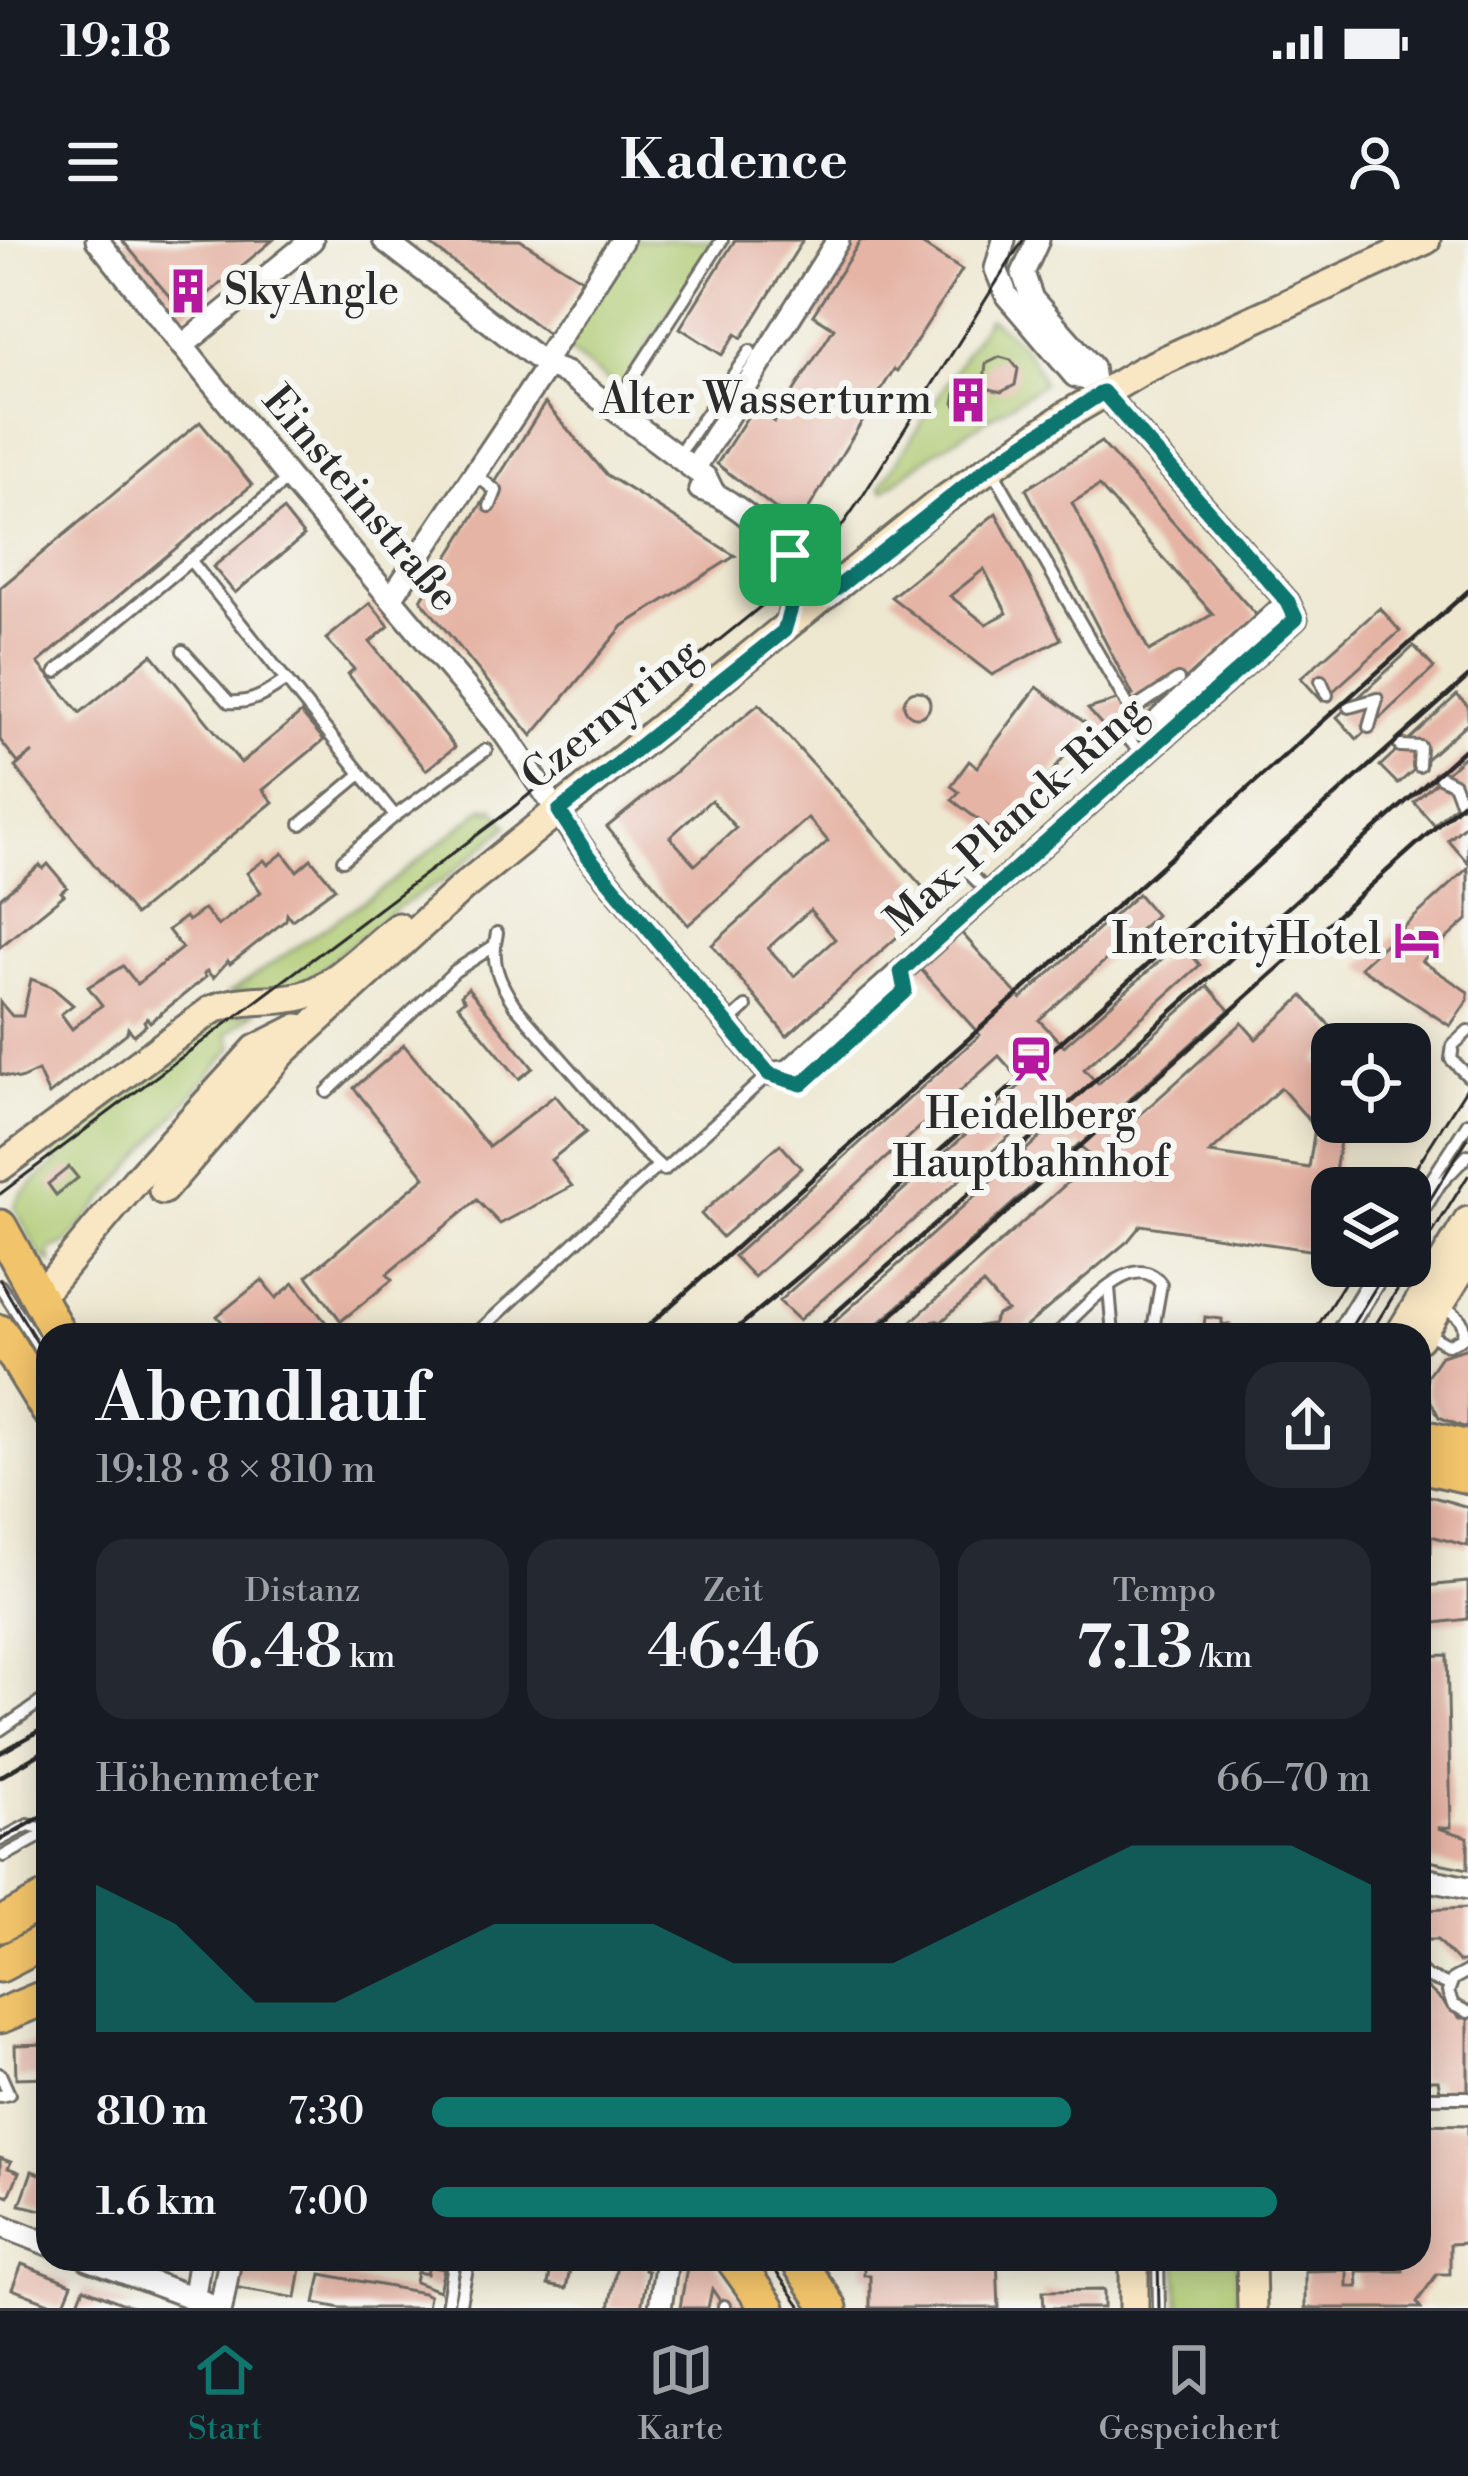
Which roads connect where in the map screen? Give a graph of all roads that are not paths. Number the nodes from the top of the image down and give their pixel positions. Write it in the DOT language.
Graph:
graph roads {
  1 [pos="97,240"];
  2 [pos="312,240"];
  3 [pos="384,240"];
  4 [pos="622,240"];
  5 [pos="722,240"];
  6 [pos="838,240"];
  7 [pos="1004,240"];
  8 [pos="1038,240"];
  9 [pos="1396,240"];
  10 [pos="1426,240"];
  11 [pos="1369,266"];
  12 [pos="182,346"];
  13 [pos="750,351"];
  14 [pos="547,366"];
  15 [pos="1098,387"];
  16 [pos="614,408"];
  17 [pos="686,462"];
  18 [pos="990,466"];
  19 [pos="475,474"];
  20 [pos="289,478"];
  21 [pos="712,492"];
  22 [pos="490,506"];
  23 [pos="790,555"];
  24 [pos="190,560"];
  25 [pos="828,595"];
  26 [pos="392,597"];
  27 [pos="1288,602"];
  28 [pos="784,631"];
  29 [pos="182,651"];
  30 [pos="56,672"];
  31 [pos="286,680"];
  32 [pos="1178,680"];
  33 [pos="1321,681"];
  34 [pos="1327,695"];
  35 [pos="1349,707"];
  36 [pos="1369,727"];
  37 [pos="1400,746"];
  38 [pos="486,750"];
  39 [pos="1419,766"];
  40 [pos="362,774"];
  41 [pos="1440,778"];
  42 [pos="1460,800"];
  43 [pos="559,811"];
  44 [pos="395,816"];
  45 [pos="302,824"];
  46 [pos="343,860"];
  47 [pos="462,887"];
  48 [pos="746,1007"];
  49 [pos="323,1015"];
  50 [pos="727,1024"];
  51 [pos="1468,1034"];
  52 [pos="1468,1048"];
  53 [pos="1451,1052"];
  54 [pos="769,1074"];
  55 [pos="1468,1076"];
  56 [pos="327,1092"];
  57 [pos="1468,1123"];
  58 [pos="46,1131"];
  59 [pos="0,1138"];
  60 [pos="1468,1155"];
  61 [pos="0,1167"];
  62 [pos="658,1167"];
  63 [pos="1431,1180"];
  64 [pos="163,1190"];
  65 [pos="1431,1198"];
  66 [pos="1468,1220"];
  67 [pos="0,1227"];
  68 [pos="1468,1259"];
  69 [pos="0,1261"];
  70 [pos="0,1286"];
  71 [pos="1364,1287"];
  72 [pos="1375,1287"];
  73 [pos="1109,1288"];
  74 [pos="488,1323"];
  75 [pos="1070,1323"];
  76 [pos="1111,1323"];
  77 [pos="1155,1323"];
  78 [pos="1342,1323"];
  79 [pos="1353,1323"];
  80 [pos="1420,1323"];
  81 [pos="1424,1323"];
  82 [pos="24,1332"];
  83 [pos="36,1371"];
  84 [pos="1431,1439"];
  85 [pos="1468,1448"];
  86 [pos="1431,1468"];
  87 [pos="1468,1476"];
  88 [pos="36,1705"];
  89 [pos="0,1730"];
  90 [pos="36,1827"];
  91 [pos="36,1838"];
  92 [pos="0,1840"];
  93 [pos="4,1856"];
  94 [pos="1431,1880"];
  95 [pos="1468,1888"];
  96 [pos="36,1904"];
  97 [pos="0,1924"];
  98 [pos="36,1946"];
  99 [pos="0,1965"];
  100 [pos="1468,1972"];
  101 [pos="1431,1979"];
  102 [pos="1450,1985"];
  103 [pos="36,2001"];
  104 [pos="1468,2012"];
  105 [pos="0,2016"];
  106 [pos="0,2074"];
  107 [pos="0,2096"];
  108 [pos="1431,2097"];
  109 [pos="1468,2097"];
  110 [pos="0,2225"];
  111 [pos="36,2238"];
  112 [pos="119,2271"];
  113 [pos="198,2271"];
  114 [pos="228,2271"];
  115 [pos="453,2271"];
  116 [pos="467,2271"];
  117 [pos="665,2271"];
  118 [pos="740,2271"];
  119 [pos="805,2271"];
  120 [pos="1133,2271"];
  121 [pos="1158,2271"];
  122 [pos="1251,2271"];
  123 [pos="755,2297"];
  124 [pos="193,2300"];
  125 [pos="220,2308"];
  126 [pos="446,2308"];
  127 [pos="459,2308"];
  128 [pos="659,2308"];
  129 [pos="830,2308"];
  130 [pos="1134,2308"];
  131 [pos="1159,2308"];
  132 [pos="1252,2308"];
  1 -- 12 [label="street, Einsteinstraße"];
  2 -- 12 [label="street"];
  3 -- 14 [label="street"];
  4 -- 14 [label="street"];
  5 -- 16 [label="lane"];
  6 -- 17 [label="street"];
  7 -- 15 [label="street"];
  8 -- 15 [label="street"];
  9 -- 11 [label="street"];
  10 -- 11 [label="main road, Czernyring"];
  11 -- 15 [label="main road, Czernyring"];
  12 -- 20 [label="street, Einsteinstraße"];
  13 -- 17 [label="lane"];
  14 -- 16 [label="street"];
  14 -- 19 [label="street"];
  14 -- 21 [label="street"];
  15 -- 18 [label="main road, Czernyring"];
  15 -- 27 [label="street"];
  16 -- 17 [label="street"];
  17 -- 21 [label="street"];
  18 -- 25 [label="main road, Czernyring"];
  18 -- 32 [label="lane"];
  19 -- 22 [label="lane"];
  19 -- 26 [label="street"];
  20 -- 24 [label="lane"];
  20 -- 26 [label="street, Einsteinstraße"];
  21 -- 23 [label="street"];
  23 -- 25 [label="street"];
  23 -- 28 [label="street"];
  24 -- 30 [label="lane"];
  24 -- 31 [label="lane"];
  25 -- 28 [label="main road, Czernyring"];
  26 -- 43 [label="street, Einsteinstraße"];
  27 -- 54 [label="street, Max-Planck-Ring"];
  27 -- 54 [label="street, Max-Planck-Ring"];
  28 -- 43 [label="main road, Czernyring"];
  29 -- 31 [label="lane"];
  31 -- 40 [label="lane"];
  33 -- 34 [label="lane"];
  35 -- 36 [label="lane"];
  37 -- 39 [label="lane"];
  38 -- 44 [label="lane"];
  40 -- 44 [label="lane"];
  40 -- 45 [label="lane"];
  41 -- 42 [label="lane"];
  43 -- 47 [label="main road, Czernyring"];
  43 -- 50 [label="street"];
  44 -- 46 [label="lane"];
  47 -- 49 [label="main road, Czernyring"];
  47 -- 58 [label="main road, Czernyring"];
  48 -- 50 [label="lane"];
  49 -- 64 [label="main road, Czernyring"];
  49 -- 82 [label="main road, Czernyring"];
  50 -- 54 [label="street"];
  51 -- 52 [label="lane"];
  51 -- 53 [label="lane"];
  52 -- 53 [label="lane"];
  53 -- 55 [label="lane"];
  54 -- 62 [label="lane"];
  56 -- 62 [label="lane"];
  57 -- 63 [label="lane"];
  58 -- 59 [label="main road"];
  58 -- 61 [label="main road, Czernyring"];
  60 -- 65 [label="lane"];
  62 -- 74 [label="lane"];
  66 -- 80 [label="main road"];
  67 -- 82 [label="main road"];
  68 -- 81 [label="main road"];
  69 -- 82 [label="main road"];
  70 -- 82 [label="lane"];
  71 -- 78 [label="lane"];
  72 -- 79 [label="lane"];
  73 -- 75 [label="lane"];
  73 -- 76 [label="lane"];
  73 -- 77 [label="lane"];
  82 -- 83 [label="main road"];
  84 -- 85 [label="main road"];
  86 -- 87 [label="main road"];
  88 -- 89 [label="lane"];
  90 -- 92 [label="lane"];
  91 -- 93 [label="lane"];
  94 -- 95 [label="street"];
  96 -- 97 [label="main road"];
  98 -- 99 [label="main road"];
  100 -- 102 [label="lane"];
  101 -- 102 [label="lane"];
  102 -- 104 [label="lane"];
  103 -- 105 [label="main road"];
  106 -- 107 [label="lane"];
  108 -- 109 [label="lane"];
  110 -- 111 [label="street"];
  112 -- 124 [label="street"];
  113 -- 124 [label="street"];
  114 -- 125 [label="street"];
  115 -- 126 [label="lane"];
  116 -- 127 [label="lane"];
  117 -- 128 [label="street"];
  118 -- 123 [label="main road"];
  119 -- 129 [label="main road"];
  120 -- 130 [label="main road"];
  121 -- 131 [label="lane"];
  122 -- 132 [label="main road"];
  124 -- 125 [label="street"];
}
